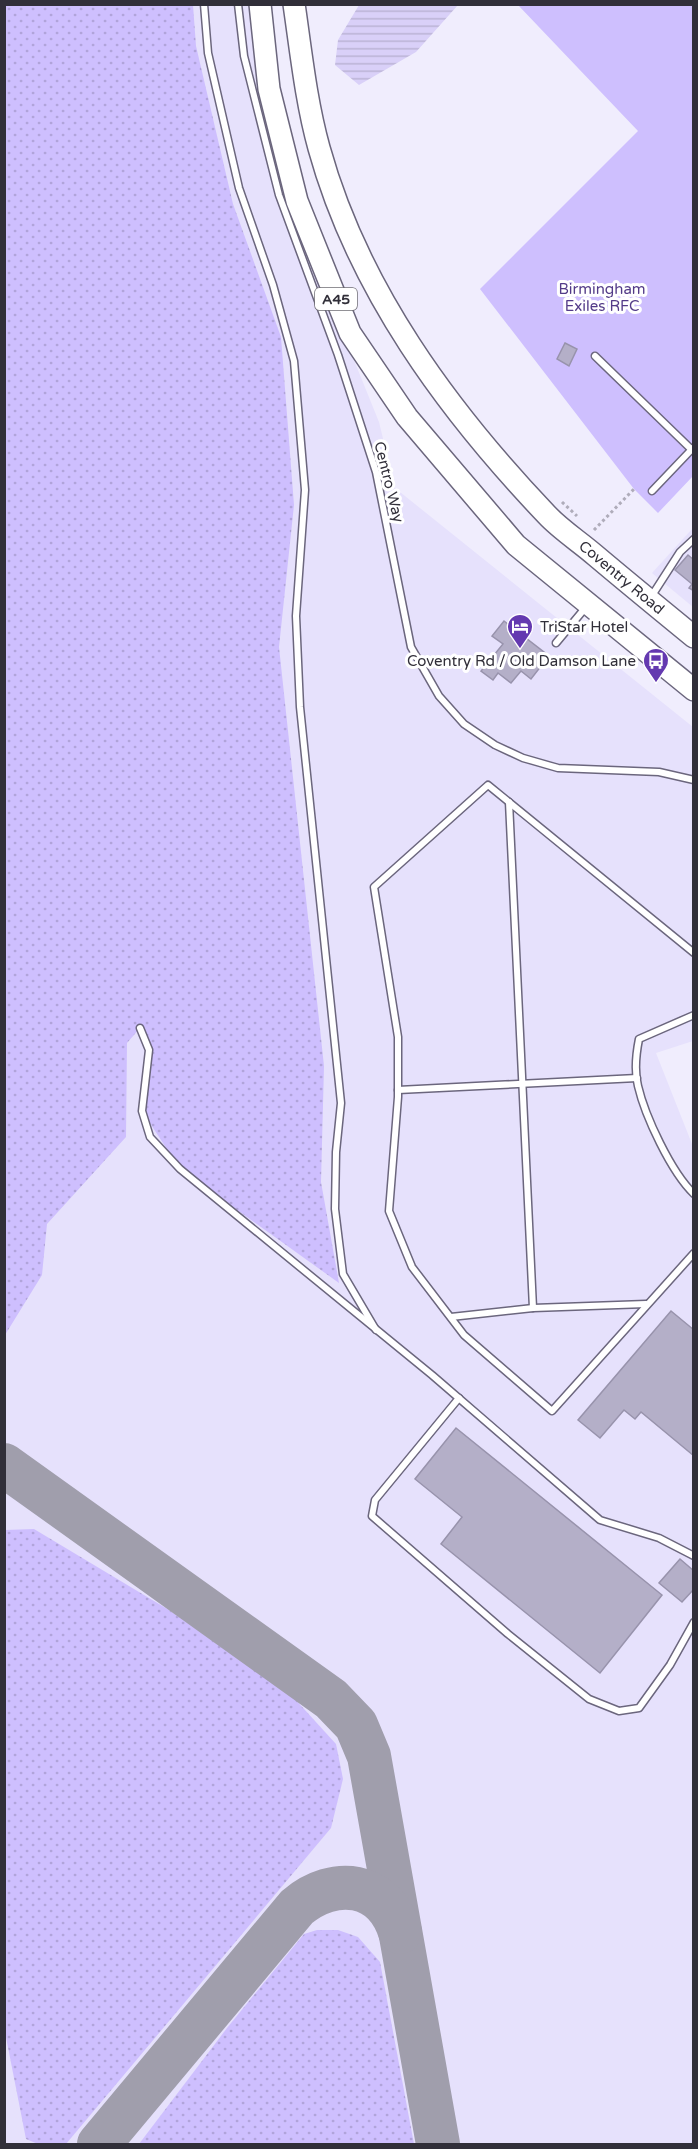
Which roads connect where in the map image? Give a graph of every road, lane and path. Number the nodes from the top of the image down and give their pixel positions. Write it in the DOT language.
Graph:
graph roads {
  1 [pos="204,4"];
  2 [pos="238,4"];
  3 [pos="260,4"];
  4 [pos="294,4"];
  5 [pos="595,356"];
  6 [pos="693,449"];
  7 [pos="634,489"];
  8 [pos="652,491"];
  9 [pos="553,507"];
  10 [pos="594,530"];
  11 [pos="602,537"];
  12 [pos="693,539"];
  13 [pos="649,600"];
  14 [pos="588,604"];
  15 [pos="693,637"];
  16 [pos="556,643"];
  17 [pos="693,690"];
  18 [pos="693,780"];
  19 [pos="509,802"];
  20 [pos="693,953"];
  21 [pos="693,1015"];
  22 [pos="140,1028"];
  23 [pos="637,1077"];
  24 [pos="522,1085"];
  25 [pos="398,1090"];
  26 [pos="693,1194"];
  27 [pos="693,1253"];
  28 [pos="646,1304"];
  29 [pos="533,1308"];
  30 [pos="451,1317"];
  31 [pos="376,1330"];
  32 [pos="459,1398"];
  33 [pos="693,1556"];
  34 [pos="693,1622"];
  1 -- 31 [label="lane"];
  2 -- 18 [label="lane, Centro Way"];
  3 -- 14 [label="highway, A45"];
  4 -- 9 [label="highway, A45"];
  5 -- 6 [label="lane"];
  6 -- 8 [label="lane"];
  7 -- 10 [label="path"];
  9 -- 10 [label="path"];
  9 -- 13 [label="highway, Coventry Road / A45"];
  10 -- 11 [label="path"];
  12 -- 13 [label="lane"];
  13 -- 15 [label="highway, Coventry Road / A45"];
  14 -- 16 [label="lane"];
  14 -- 17 [label="highway, A45"];
  19 -- 20 [label="lane"];
  19 -- 24 [label="lane"];
  19 -- 25 [label="lane"];
  21 -- 23 [label="lane"];
  22 -- 31 [label="lane"];
  23 -- 24 [label="lane"];
  23 -- 26 [label="lane"];
  24 -- 25 [label="lane"];
  24 -- 29 [label="lane"];
  25 -- 30 [label="lane"];
  27 -- 28 [label="lane"];
  28 -- 29 [label="lane"];
  28 -- 30 [label="lane"];
  29 -- 30 [label="lane"];
  31 -- 32 [label="lane"];
  32 -- 33 [label="lane"];
  32 -- 34 [label="lane"];
}
